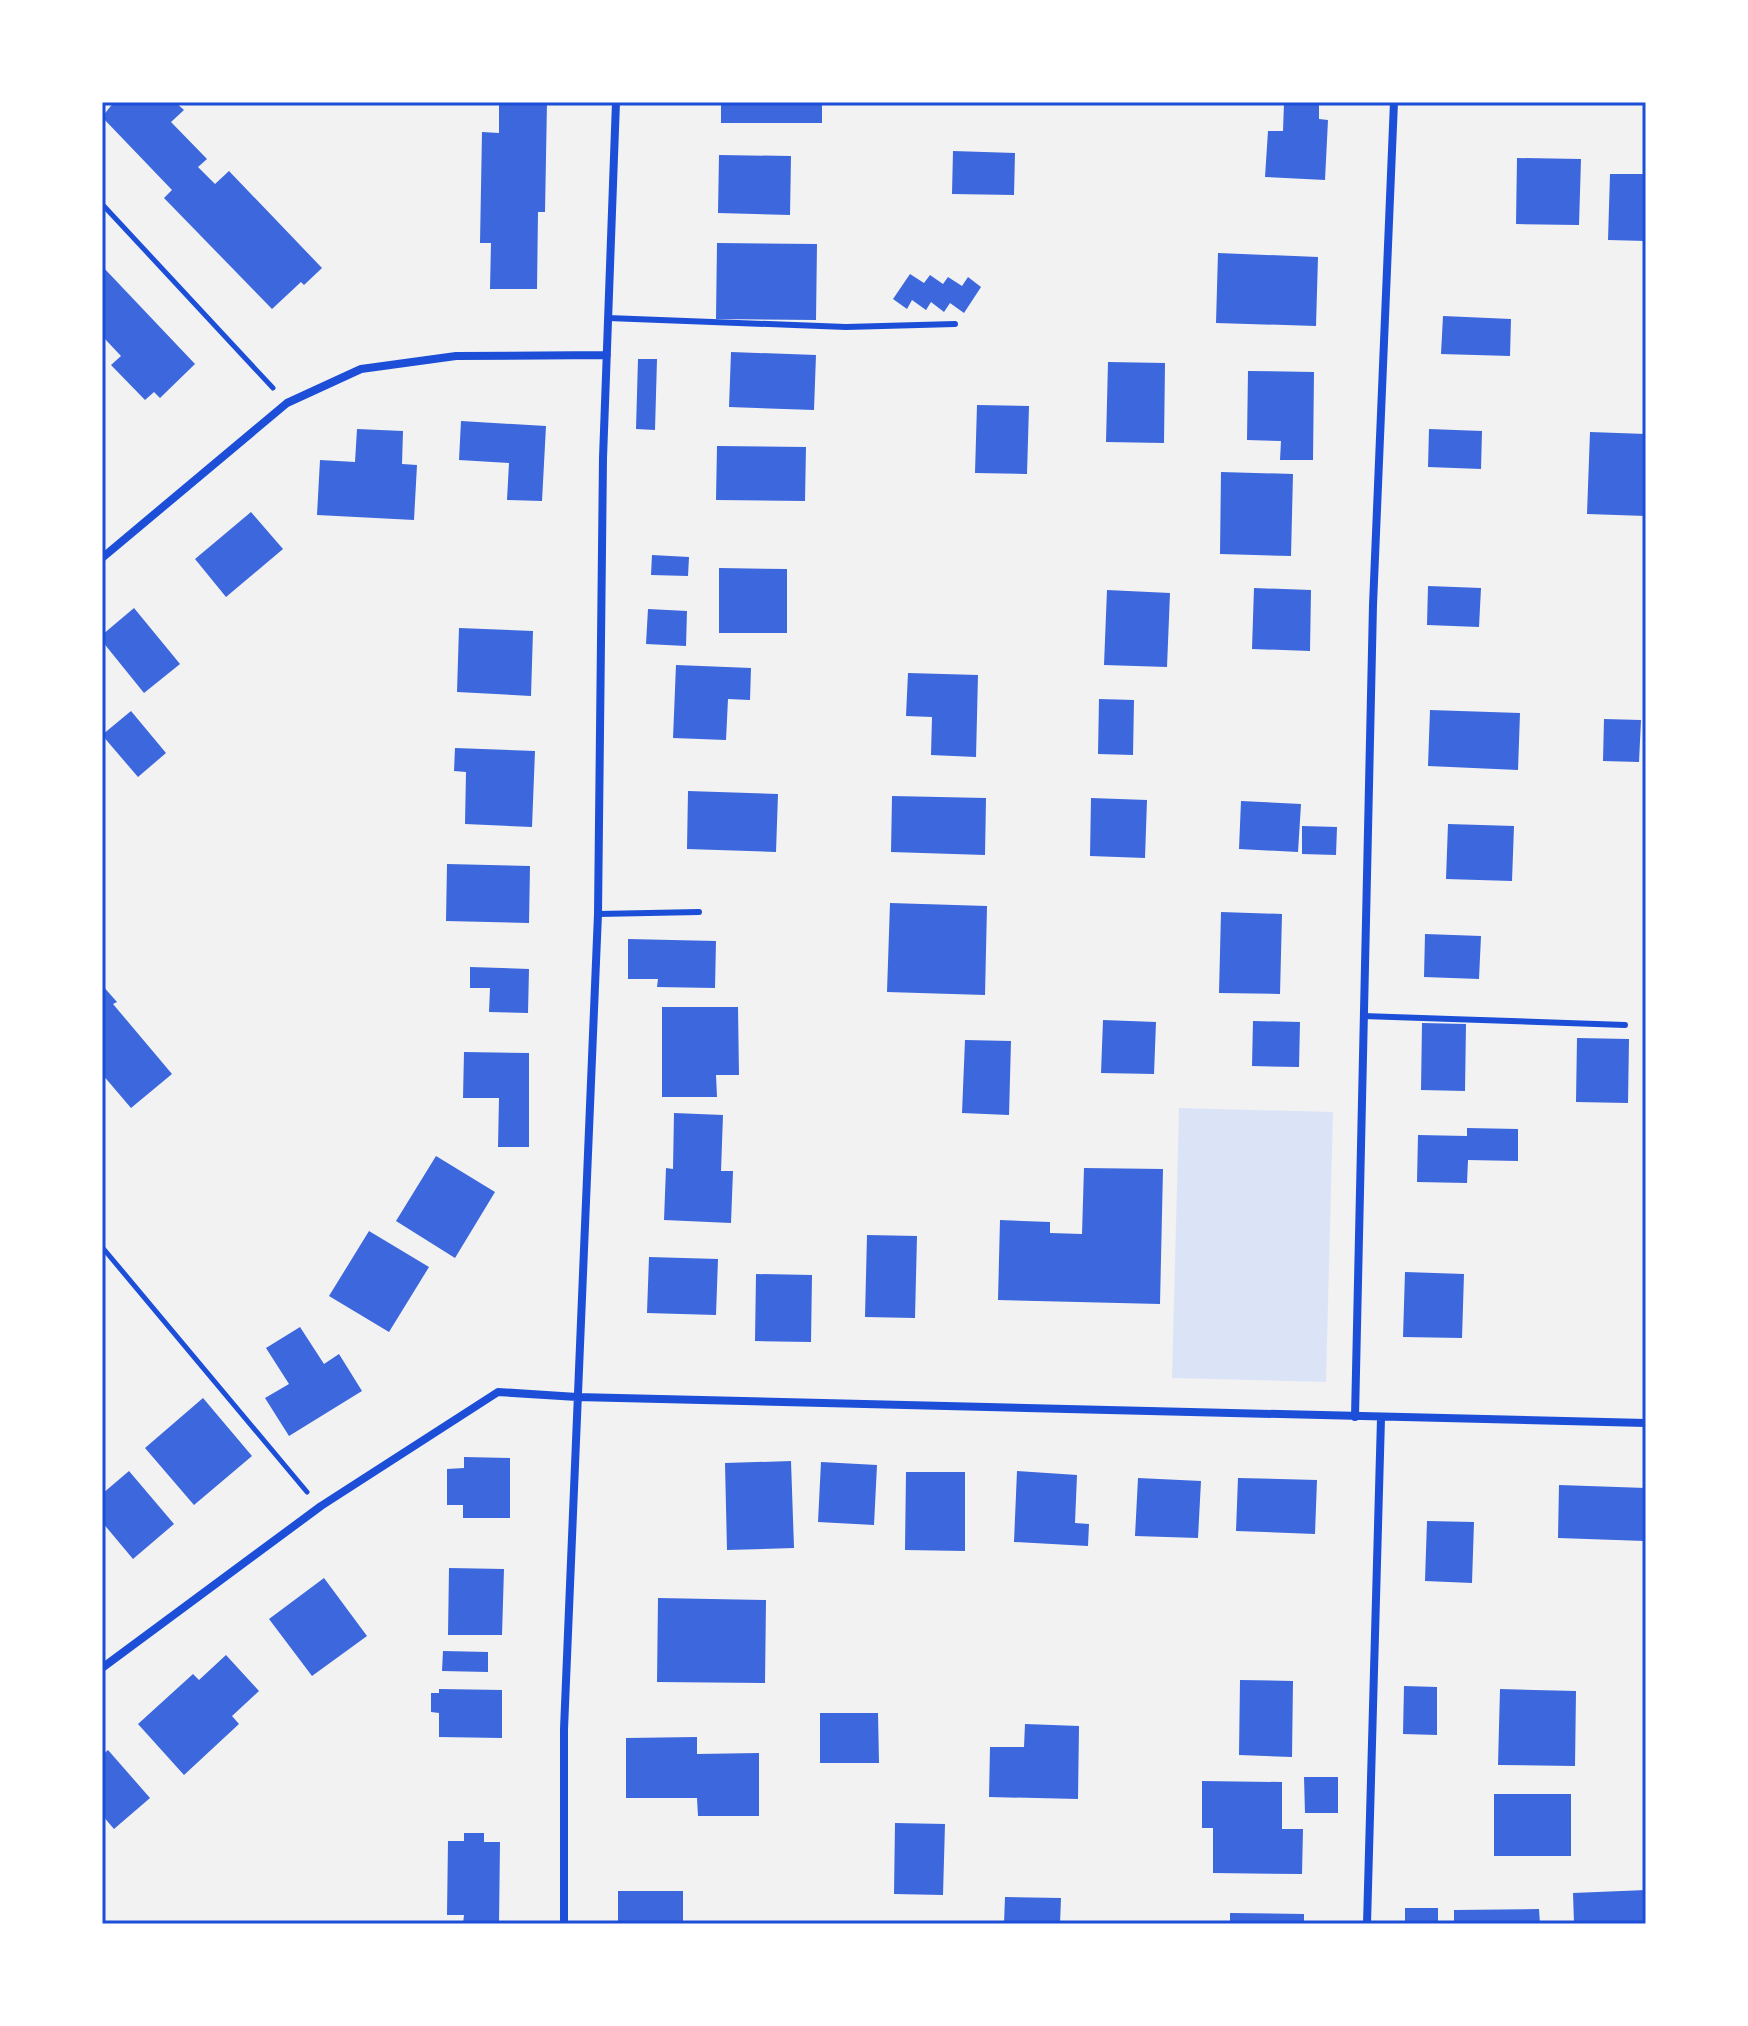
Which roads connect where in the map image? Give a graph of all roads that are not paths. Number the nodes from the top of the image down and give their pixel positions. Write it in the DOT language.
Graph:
graph roads {
  1 [pos="616,102"];
  2 [pos="1394,102"];
  3 [pos="608,318"];
  4 [pos="955,324"];
  5 [pos="607,355"];
  6 [pos="102,558"];
  7 [pos="699,912"];
  8 [pos="598,914"];
  9 [pos="1363,1016"];
  10 [pos="1625,1025"];
  11 [pos="577,1397"];
  12 [pos="1355,1417"];
  13 [pos="1381,1418"];
  14 [pos="1646,1423"];
  15 [pos="102,1668"];
  16 [pos="564,1924"];
  17 [pos="1367,1924"];
  1 -- 3 [label="street"];
  2 -- 9 [label="street"];
  3 -- 4 [label="lane"];
  3 -- 5 [label="street"];
  5 -- 6 [label="street"];
  5 -- 8 [label="street"];
  7 -- 8 [label="lane"];
  8 -- 11 [label="street"];
  9 -- 10 [label="lane"];
  9 -- 12 [label="street"];
  11 -- 12 [label="street"];
  11 -- 15 [label="street"];
  11 -- 16 [label="street"];
  12 -- 13 [label="street"];
  13 -- 14 [label="street"];
  13 -- 17 [label="street"];
}
